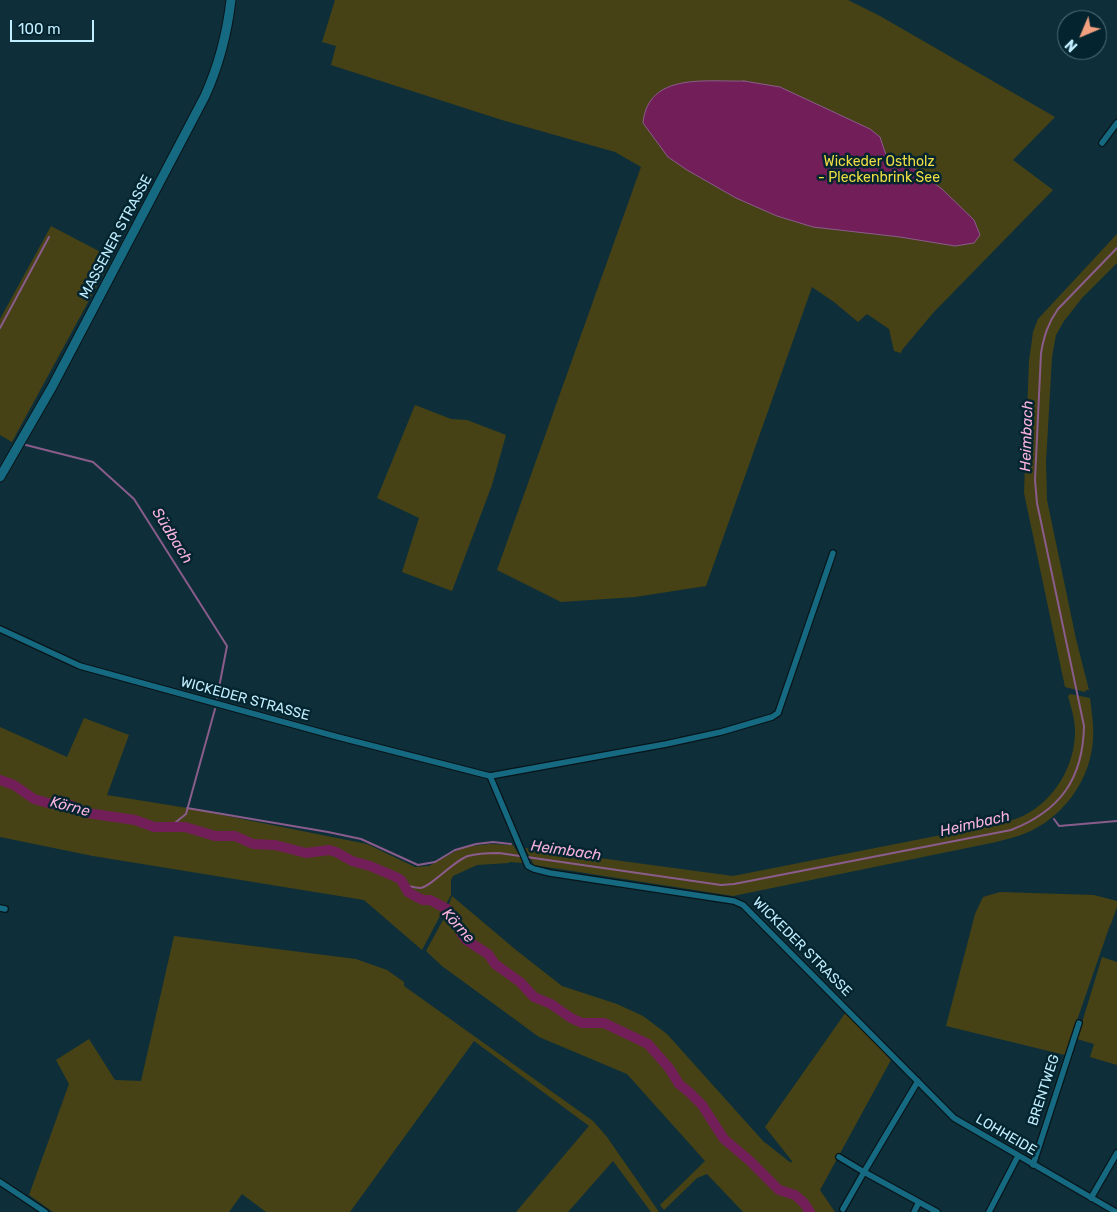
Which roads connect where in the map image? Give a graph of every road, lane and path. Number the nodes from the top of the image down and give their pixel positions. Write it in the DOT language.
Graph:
graph roads {
  1 [pos="231,0"];
  2 [pos="1117,123"];
  3 [pos="1102,143"];
  4 [pos="0,477"];
  5 [pos="834,553"];
  6 [pos="0,629"];
  7 [pos="490,776"];
  8 [pos="1079,1023"];
  9 [pos="898,1061"];
  10 [pos="918,1081"];
  11 [pos="1117,1153"];
  12 [pos="1018,1156"];
  13 [pos="839,1157"];
  14 [pos="1033,1165"];
  15 [pos="864,1172"];
  16 [pos="0,1182"];
  17 [pos="1091,1198"];
  18 [pos="919,1202"];
  19 [pos="843,1209"];
  20 [pos="45,1212"];
  21 [pos="914,1212"];
  22 [pos="937,1212"];
  23 [pos="989,1212"];
  24 [pos="1116,1212"];
  1 -- 4 [label="main road, MASSENER STRASSE"];
  2 -- 3 [label="street"];
  5 -- 7 [label="street, WICKEDER STRASSE"];
  6 -- 7 [label="street, WICKEDER STRASSE"];
  7 -- 9 [label="street, WICKEDER STRASSE"];
  8 -- 14 [label="street, BRENTWEG"];
  9 -- 10 [label="street, LOHHEIDE"];
  10 -- 12 [label="street, LOHHEIDE"];
  10 -- 15 [label="street"];
  11 -- 17 [label="street"];
  12 -- 14 [label="street, LOHHEIDE"];
  12 -- 23 [label="street"];
  13 -- 15 [label="street"];
  14 -- 17 [label="street, LOHHEIDE"];
  15 -- 18 [label="street"];
  15 -- 19 [label="street"];
  16 -- 20 [label="street"];
  17 -- 24 [label="street, LOHHEIDE"];
  18 -- 21 [label="street"];
  18 -- 22 [label="street"];
}
